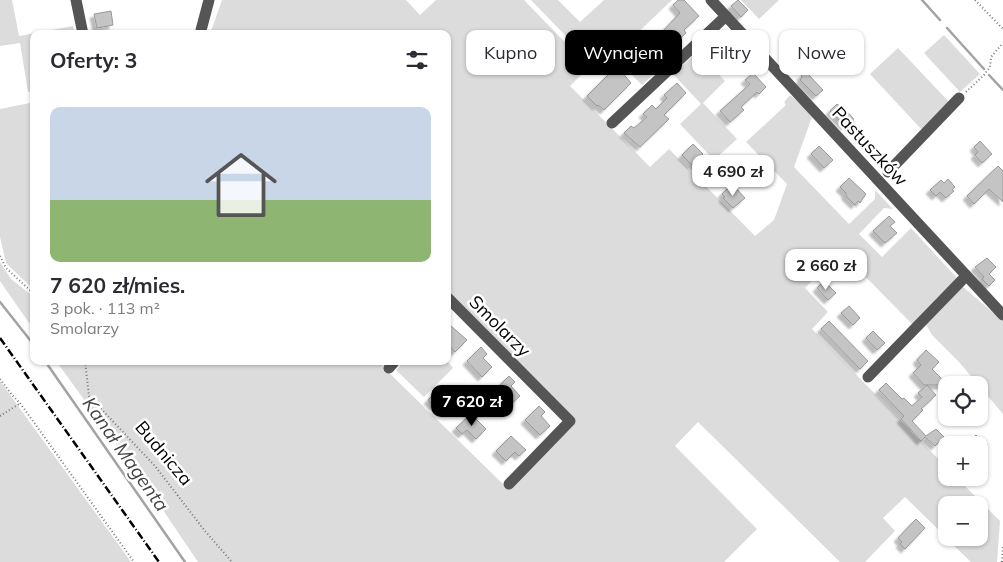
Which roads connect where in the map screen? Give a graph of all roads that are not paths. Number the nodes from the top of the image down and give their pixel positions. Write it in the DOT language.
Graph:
graph roads {
  1 [pos="76,0"];
  2 [pos="201,0"];
  3 [pos="209,0"];
  4 [pos="711,0"];
  5 [pos="726,16"];
  6 [pos="204,19"];
  7 [pos="82,30"];
  8 [pos="201,30"];
  9 [pos="959,98"];
  10 [pos="612,123"];
  11 [pos="888,172"];
  12 [pos="966,276"];
  13 [pos="451,305"];
  14 [pos="1003,315"];
  15 [pos="868,377"];
  16 [pos="509,484"];
  1 -- 7 [label="street"];
  2 -- 6 [label="street"];
  3 -- 6 [label="street"];
  4 -- 5 [label="street, Pastuszków"];
  5 -- 10 [label="street"];
  5 -- 12 [label="street, Pastuszków"];
  6 -- 8 [label="street"];
  9 -- 11 [label="street"];
  12 -- 14 [label="street, Pastuszków"];
  12 -- 15 [label="street"];
  13 -- 16 [label="street, Smolarzy"];
}
